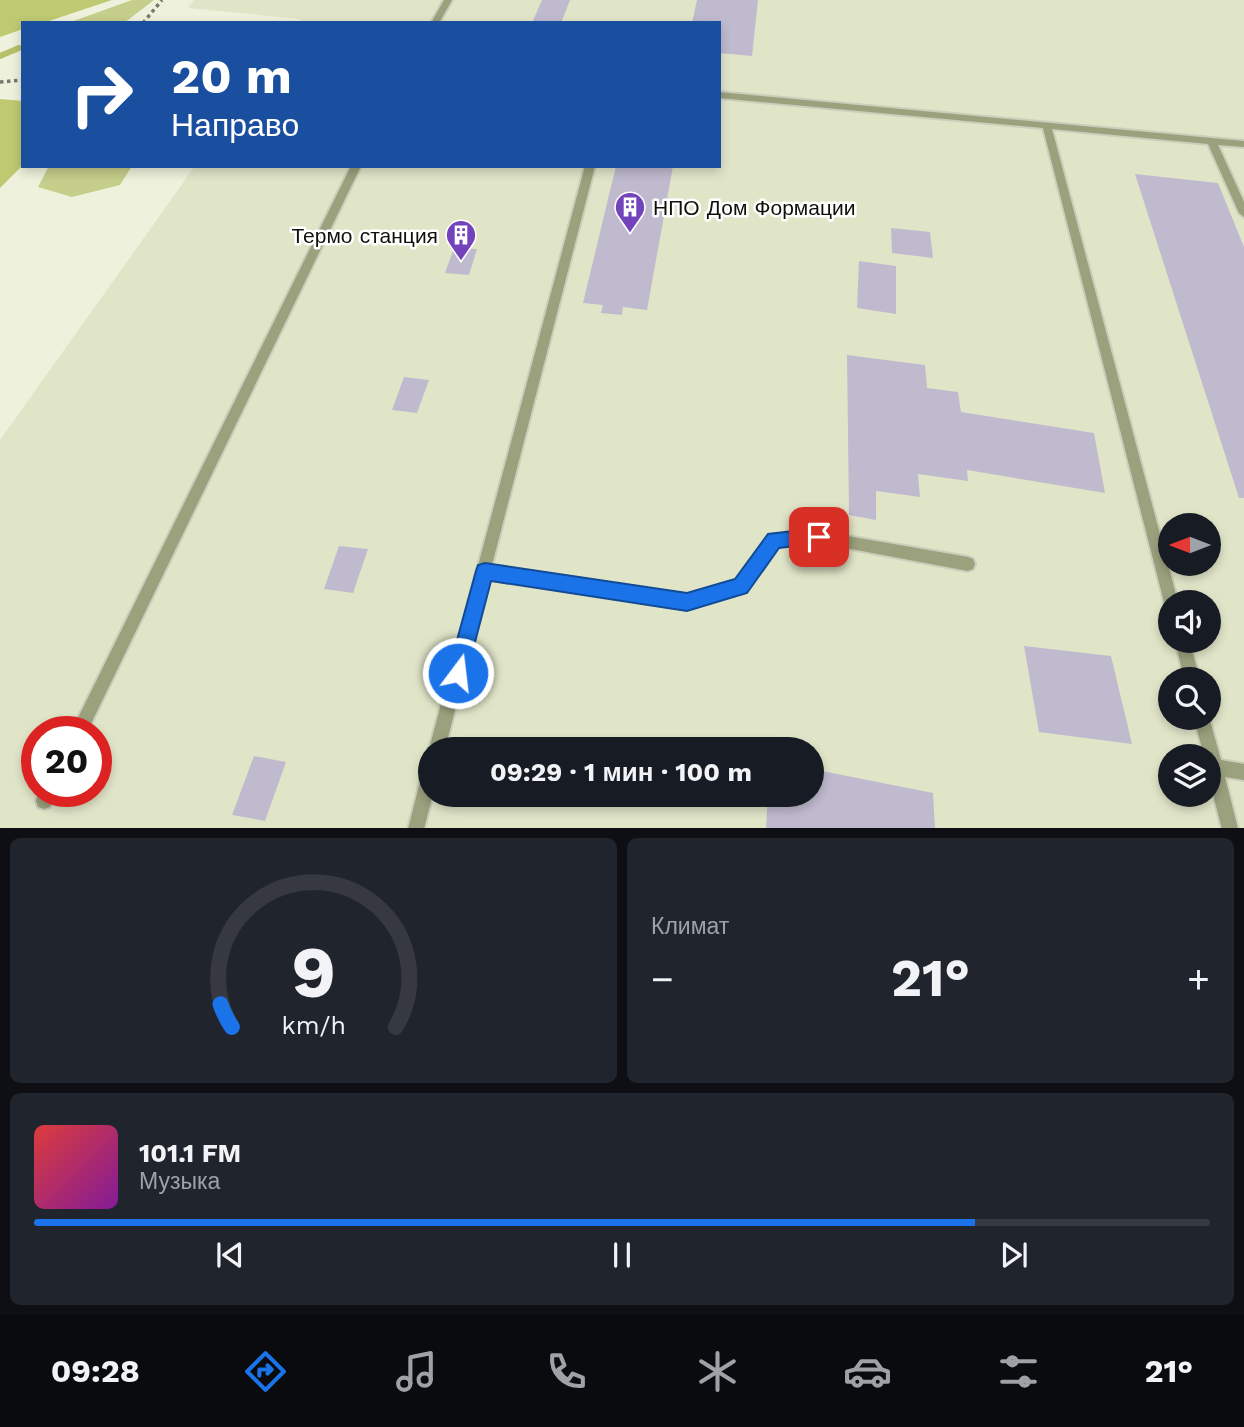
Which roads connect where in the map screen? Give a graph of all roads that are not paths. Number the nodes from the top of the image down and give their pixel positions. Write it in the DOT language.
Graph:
graph roads {
  1 [pos="448,0"];
  2 [pos="436,21"];
  3 [pos="721,95"];
  4 [pos="1047,126"];
  5 [pos="1212,142"];
  6 [pos="1244,144"];
  7 [pos="355,168"];
  8 [pos="589,168"];
  9 [pos="1244,213"];
  10 [pos="968,564"];
  11 [pos="485,571"];
  12 [pos="1168,590"];
  13 [pos="87,716"];
  14 [pos="440,737"];
  15 [pos="1221,768"];
  16 [pos="1244,772"];
  17 [pos="1221,794"];
  18 [pos="421,807"];
  19 [pos="416,828"];
  20 [pos="1230,828"];
  1 -- 2 [label="lane"];
  3 -- 4 [label="lane"];
  4 -- 5 [label="lane"];
  4 -- 12 [label="lane"];
  5 -- 6 [label="lane"];
  5 -- 9 [label="lane"];
  7 -- 13 [label="lane"];
  8 -- 11 [label="lane"];
  10 -- 11 [label="lane"];
  11 -- 14 [label="lane"];
  15 -- 16 [label="lane"];
  17 -- 20 [label="lane"];
  18 -- 19 [label="lane"];
}
